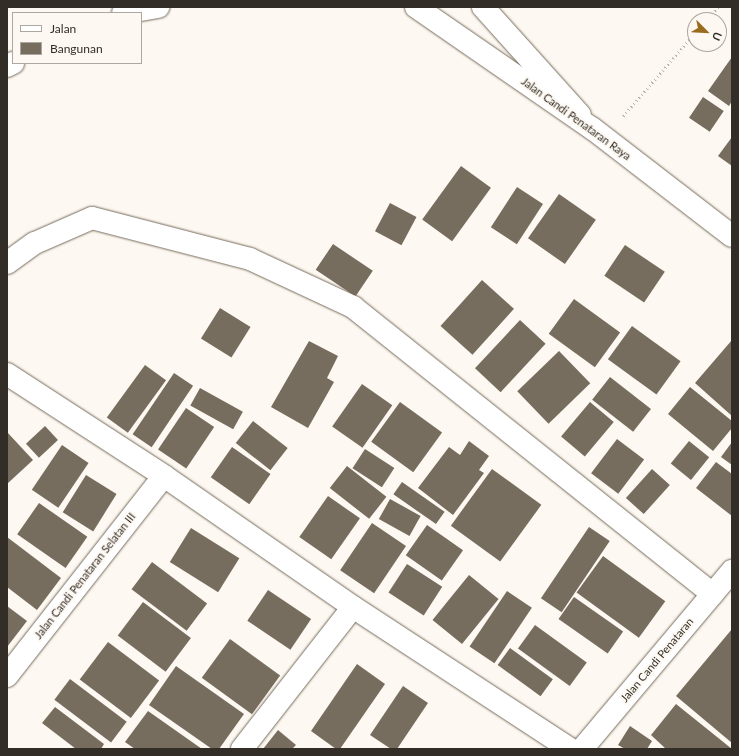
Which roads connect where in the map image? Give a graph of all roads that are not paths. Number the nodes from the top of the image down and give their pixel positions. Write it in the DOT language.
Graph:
graph roads {
  1 [pos="158,7"];
  2 [pos="416,7"];
  3 [pos="483,7"];
  4 [pos="129,12"];
  5 [pos="598,134"];
  6 [pos="732,236"];
  7 [pos="7,263"];
  8 [pos="7,374"];
  9 [pos="164,476"];
  10 [pos="725,583"];
  11 [pos="352,607"];
  12 [pos="7,676"];
  13 [pos="242,749"];
  14 [pos="570,749"];
  15 [pos="582,749"];
  1 -- 4 [label="street"];
  2 -- 5 [label="street, Jalan Candi Penataran Raya"];
  3 -- 5 [label="street"];
  5 -- 6 [label="street, Jalan Candi Penataran Raya"];
  7 -- 10 [label="street"];
  8 -- 9 [label="street"];
  9 -- 11 [label="street"];
  9 -- 12 [label="street, Jalan Candi Penataran Selatan III"];
  10 -- 15 [label="street, Jalan Candi Penataran"];
  11 -- 13 [label="street"];
  11 -- 14 [label="street"];
}
